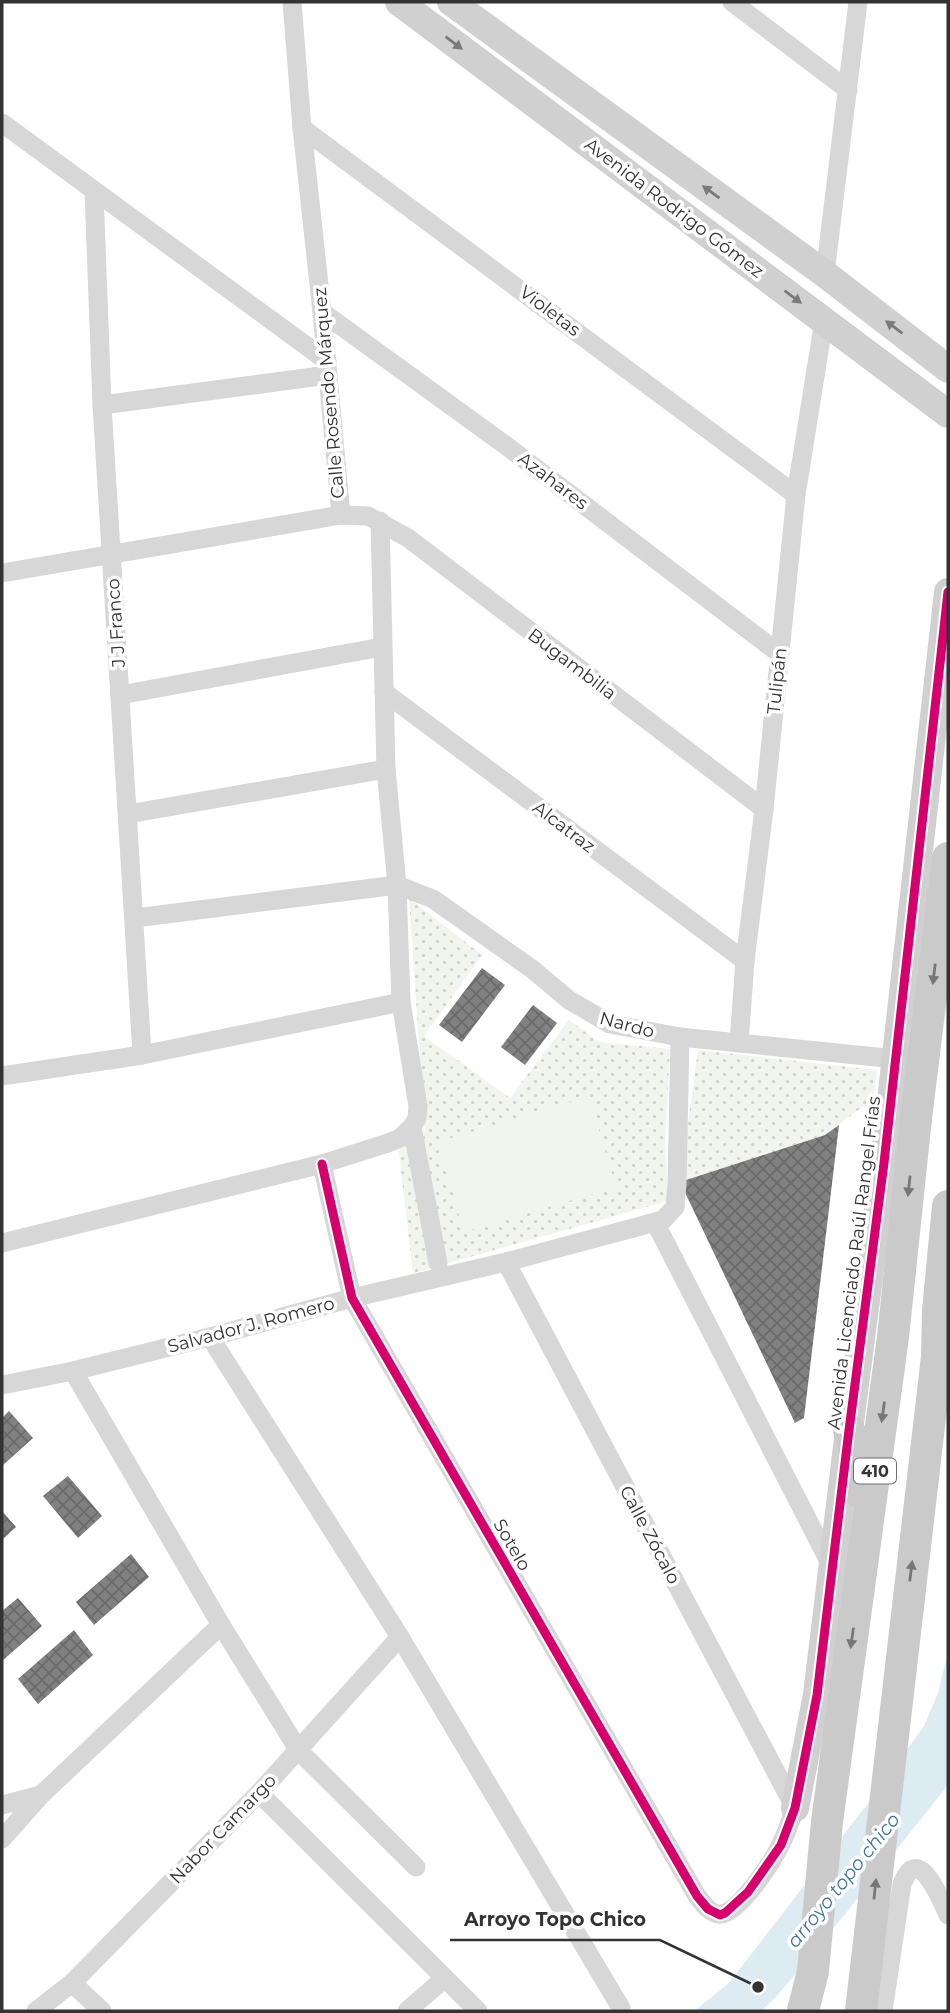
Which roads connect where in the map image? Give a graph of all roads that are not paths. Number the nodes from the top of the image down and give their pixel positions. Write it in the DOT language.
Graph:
graph roads {
  1 [pos="292,2"];
  2 [pos="399,2"];
  3 [pos="451,2"];
  4 [pos="732,2"];
  5 [pos="858,2"];
  6 [pos="848,90"];
  7 [pos="2,123"];
  8 [pos="302,128"];
  9 [pos="94,191"];
  10 [pos="825,274"];
  11 [pos="322,312"];
  12 [pos="824,320"];
  13 [pos="327,368"];
  14 [pos="948,369"];
  15 [pos="102,405"];
  16 [pos="948,414"];
  17 [pos="796,495"];
  18 [pos="341,515"];
  19 [pos="380,521"];
  20 [pos="111,556"];
  21 [pos="2,573"];
  22 [pos="948,592"];
  23 [pos="382,647"];
  24 [pos="780,654"];
  25 [pos="384,692"];
  26 [pos="120,695"];
  27 [pos="386,769"];
  28 [pos="764,809"];
  29 [pos="128,814"];
  30 [pos="948,858"];
  31 [pos="397,886"];
  32 [pos="135,918"];
  33 [pos="745,961"];
  34 [pos="401,1002"];
  35 [pos="681,1037"];
  36 [pos="739,1043"];
  37 [pos="142,1055"];
  38 [pos="896,1059"];
  39 [pos="2,1076"];
  40 [pos="406,1133"];
  41 [pos="321,1164"];
  42 [pos="948,1206"];
  43 [pos="660,1222"];
  44 [pos="2,1243"];
  45 [pos="506,1262"];
  46 [pos="438,1263"];
  47 [pos="352,1298"];
  48 [pos="210,1337"];
  49 [pos="942,1344"];
  50 [pos="73,1371"];
  51 [pos="2,1385"];
  52 [pos="849,1430"];
  53 [pos="865,1542"];
  54 [pos="832,1567"];
  55 [pos="221,1625"];
  56 [pos="400,1637"];
  57 [pos="299,1751"];
  58 [pos="259,1793"];
  59 [pos="40,1795"];
  60 [pos="2,1805"];
  61 [pos="795,1808"];
  62 [pos="2,1839"];
  63 [pos="416,1867"];
  64 [pos="725,1913"];
  65 [pos="948,1914"];
  66 [pos="445,1979"];
  67 [pos="72,1983"];
  68 [pos="621,2008"];
  69 [pos="36,2011"];
  70 [pos="102,2011"];
  71 [pos="407,2011"];
  72 [pos="478,2011"];
  73 [pos="803,2011"];
  74 [pos="861,2011"];
  75 [pos="883,2011"];
  1 -- 8 [label="street, Calle Rosendo Márquez"];
  2 -- 12 [label="main road, Avenida Rodrigo Gómez, one-way"];
  10 -- 3 [label="main road, Avenida Rodrigo Gómez, one-way"];
  4 -- 6 [label="street"];
  5 -- 6 [label="street"];
  6 -- 10 [label="street"];
  7 -- 9 [label="street"];
  8 -- 11 [label="street, Calle Rosendo Márquez"];
  8 -- 17 [label="street, Violetas"];
  9 -- 13 [label="street"];
  9 -- 15 [label="street, J J Franco"];
  14 -- 10 [label="main road, Avenida Rodrigo Gómez, one-way"];
  11 -- 13 [label="street, Calle Rosendo Márquez"];
  11 -- 24 [label="street, Azahares"];
  12 -- 16 [label="main road, Avenida Rodrigo Gómez"];
  12 -- 17 [label="street, Tulipán"];
  13 -- 15 [label="street"];
  13 -- 18 [label="street, Calle Rosendo Márquez"];
  15 -- 20 [label="street, J J Franco"];
  17 -- 24 [label="street, Tulipán"];
  18 -- 19 [label="street, Calle Rosendo Márquez"];
  18 -- 20 [label="street"];
  19 -- 23 [label="street"];
  19 -- 28 [label="street, Bugambilia"];
  20 -- 21 [label="street"];
  20 -- 26 [label="street, J J Franco"];
  22 -- 38 [label="main road, Avenida Licenciado Raúl Rangel Frías"];
  23 -- 25 [label="street"];
  23 -- 26 [label="street"];
  24 -- 28 [label="street, Tulipán"];
  25 -- 27 [label="street"];
  25 -- 33 [label="street, Alcatraz"];
  26 -- 29 [label="street, J J Franco"];
  27 -- 29 [label="street"];
  27 -- 31 [label="street"];
  28 -- 33 [label="street, Tulipán"];
  29 -- 32 [label="street, J J Franco"];
  30 -- 53 [label="main road, 410, one-way"];
  31 -- 32 [label="street"];
  31 -- 34 [label="street"];
  31 -- 35 [label="street, Nardo"];
  32 -- 37 [label="street, J J Franco"];
  33 -- 36 [label="street, Tulipán"];
  34 -- 37 [label="street"];
  34 -- 40 [label="street"];
  35 -- 36 [label="street, Nardo"];
  35 -- 43 [label="street"];
  36 -- 38 [label="street, Nardo"];
  37 -- 39 [label="street"];
  38 -- 52 [label="main road, Avenida Licenciado Raúl Rangel Frías"];
  40 -- 41 [label="street"];
  40 -- 46 [label="street"];
  41 -- 44 [label="street"];
  41 -- 47 [label="street, Sotelo"];
  42 -- 49 [label="main road, 410"];
  43 -- 45 [label="street, Salvador J. Romero"];
  43 -- 54 [label="street"];
  45 -- 47 [label="street, Salvador J. Romero"];
  45 -- 61 [label="street, Calle Zócalo"];
  47 -- 48 [label="street, Salvador J. Romero"];
  47 -- 64 [label="street, Sotelo"];
  48 -- 50 [label="street, Salvador J. Romero"];
  48 -- 56 [label="street"];
  74 -- 49 [label="main road, 410, one-way"];
  50 -- 51 [label="street, Salvador J. Romero"];
  50 -- 55 [label="street"];
  52 -- 53 [label="main road"];
  52 -- 54 [label="main road, Avenida Licenciado Raúl Rangel Frías"];
  53 -- 73 [label="main road, 410, one-way"];
  54 -- 61 [label="main road, Avenida Licenciado Raúl Rangel Frías"];
  55 -- 57 [label="street"];
  55 -- 59 [label="street"];
  56 -- 57 [label="street, Nabor Camargo"];
  56 -- 68 [label="street"];
  57 -- 58 [label="street, Nabor Camargo"];
  57 -- 63 [label="street"];
  58 -- 66 [label="street"];
  58 -- 67 [label="street, Nabor Camargo"];
  59 -- 60 [label="street"];
  59 -- 62 [label="street"];
  61 -- 64 [label="street, Avenida Licenciado Raúl Rangel Frías"];
  65 -- 75 [label="street"];
  66 -- 71 [label="street"];
  66 -- 72 [label="street"];
  67 -- 69 [label="street, Nabor Camargo"];
  67 -- 70 [label="street"];
}
